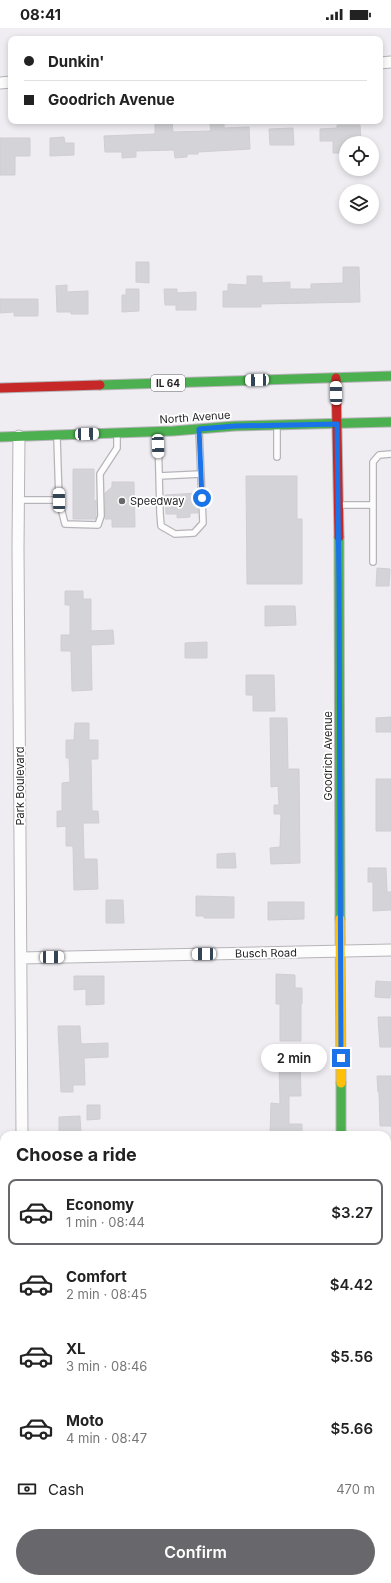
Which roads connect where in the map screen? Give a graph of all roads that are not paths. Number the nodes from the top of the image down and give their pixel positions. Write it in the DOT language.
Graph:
graph roads {
  1 [pos="391,376"];
  2 [pos="336,378"];
  3 [pos="0,388"];
  4 [pos="391,422"];
  5 [pos="337,424"];
  6 [pos="277,425"];
  7 [pos="199,429"];
  8 [pos="158,431"];
  9 [pos="117,433"];
  10 [pos="57,435"];
  11 [pos="20,436"];
  12 [pos="0,437"];
  13 [pos="391,454"];
  14 [pos="277,457"];
  15 [pos="200,474"];
  16 [pos="159,476"];
  17 [pos="19,500"];
  18 [pos="59,500"];
  19 [pos="338,505"];
  20 [pos="373,505"];
  21 [pos="373,562"];
  22 [pos="391,950"];
  23 [pos="341,951"];
  24 [pos="21,958"];
  25 [pos="22,1131"];
  26 [pos="341,1131"];
  1 -- 2 [label="main road, IL 64"];
  2 -- 3 [label="main road, IL 64"];
  2 -- 5 [label="main road, Goodrich Avenue"];
  4 -- 5 [label="main road, North Avenue"];
  5 -- 6 [label="main road, North Avenue"];
  5 -- 19 [label="main road, Goodrich Avenue"];
  6 -- 7 [label="main road, North Avenue"];
  6 -- 14 [label="lane"];
  7 -- 8 [label="main road, North Avenue"];
  7 -- 15 [label="lane"];
  8 -- 9 [label="main road, North Avenue"];
  8 -- 16 [label="lane"];
  9 -- 10 [label="main road, North Avenue"];
  9 -- 18 [label="lane"];
  10 -- 11 [label="main road, North Avenue"];
  10 -- 18 [label="lane"];
  11 -- 12 [label="main road, North Avenue"];
  11 -- 17 [label="street, Park Boulevard"];
  13 -- 20 [label="lane"];
  15 -- 16 [label="lane"];
  15 -- 16 [label="lane"];
  17 -- 18 [label="lane"];
  17 -- 24 [label="street, Park Boulevard"];
  19 -- 20 [label="lane"];
  19 -- 23 [label="main road, Goodrich Avenue"];
  20 -- 21 [label="lane"];
  22 -- 23 [label="street, Busch Road"];
  23 -- 24 [label="street, Busch Road"];
  23 -- 26 [label="main road, Goodrich Avenue"];
  24 -- 25 [label="street, Park Boulevard"];
}
